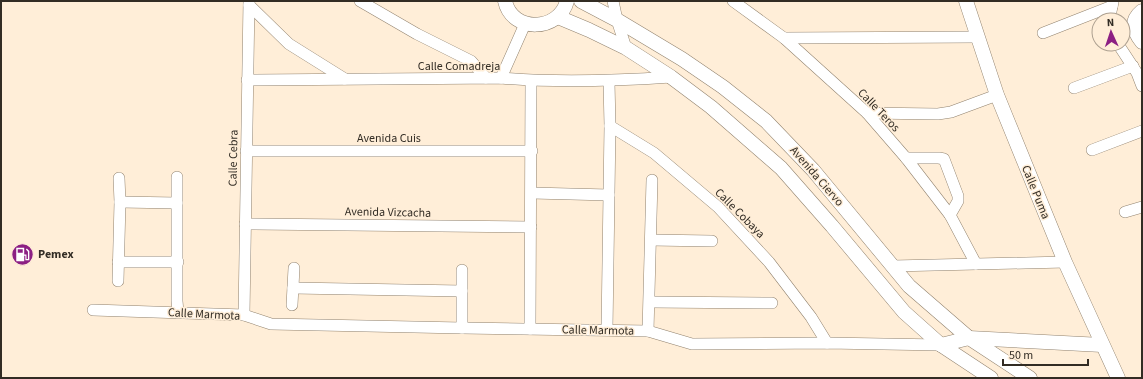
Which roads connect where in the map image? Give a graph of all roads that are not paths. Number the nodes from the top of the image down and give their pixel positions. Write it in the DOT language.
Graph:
graph roads {
  1 [pos="360,1"];
  2 [pos="505,1"];
  3 [pos="567,1"];
  4 [pos="581,1"];
  5 [pos="614,1"];
  6 [pos="733,1"];
  7 [pos="966,1"];
  8 [pos="249,3"];
  9 [pos="1112,3"];
  10 [pos="1142,11"];
  11 [pos="558,17"];
  12 [pos="617,20"];
  13 [pos="525,24"];
  14 [pos="1043,33"];
  15 [pos="978,37"];
  16 [pos="784,38"];
  17 [pos="1142,42"];
  18 [pos="626,48"];
  19 [pos="1123,52"];
  20 [pos="1133,66"];
  21 [pos="671,77"];
  22 [pos="486,78"];
  23 [pos="501,78"];
  24 [pos="345,79"];
  25 [pos="248,80"];
  26 [pos="531,81"];
  27 [pos="609,82"];
  28 [pos="1142,86"];
  29 [pos="1074,88"];
  30 [pos="997,95"];
  31 [pos="867,113"];
  32 [pos="610,126"];
  33 [pos="1142,131"];
  34 [pos="796,150"];
  35 [pos="1092,150"];
  36 [pos="246,151"];
  37 [pos="532,151"];
  38 [pos="906,158"];
  39 [pos="781,168"];
  40 [pos="178,177"];
  41 [pos="119,178"];
  42 [pos="652,180"];
  43 [pos="532,193"];
  44 [pos="609,195"];
  45 [pos="120,202"];
  46 [pos="177,203"];
  47 [pos="1142,207"];
  48 [pos="1125,212"];
  49 [pos="950,215"];
  50 [pos="245,224"];
  51 [pos="531,227"];
  52 [pos="651,240"];
  53 [pos="712,241"];
  54 [pos="118,262"];
  55 [pos="178,262"];
  56 [pos="1065,262"];
  57 [pos="976,264"];
  58 [pos="893,266"];
  59 [pos="294,268"];
  60 [pos="462,270"];
  61 [pos="118,281"];
  62 [pos="293,288"];
  63 [pos="462,291"];
  64 [pos="650,302"];
  65 [pos="772,303"];
  66 [pos="292,305"];
  67 [pos="93,310"];
  68 [pos="178,312"];
  69 [pos="244,315"];
  70 [pos="462,328"];
  71 [pos="530,328"];
  72 [pos="607,330"];
  73 [pos="648,331"];
  74 [pos="969,338"];
  75 [pos="827,343"];
  76 [pos="941,345"];
  77 [pos="1102,345"];
  78 [pos="991,378"];
  79 [pos="1030,378"];
  80 [pos="1118,378"];
  1 -- 22 [label="street"];
  2 -- 13 [label="street"];
  3 -- 11 [label="street"];
  4 -- 12 [label="street, Avenida Ciervo"];
  5 -- 12 [label="street"];
  6 -- 16 [label="street, Calle Teros"];
  7 -- 15 [label="street, Calle Puma"];
  8 -- 24 [label="street"];
  8 -- 25 [label="street, Calle Cebra"];
  9 -- 14 [label="street"];
  10 -- 17 [label="street"];
  11 -- 13 [label="street"];
  11 -- 18 [label="street, Avenida Ciervo"];
  12 -- 18 [label="street"];
  12 -- 34 [label="street, Avenida Ciervo"];
  13 -- 23 [label="street"];
  15 -- 16 [label="street"];
  15 -- 30 [label="street, Calle Puma"];
  16 -- 31 [label="street, Calle Teros"];
  18 -- 21 [label="street, Avenida Ciervo"];
  19 -- 20 [label="street"];
  20 -- 28 [label="street"];
  20 -- 29 [label="street"];
  21 -- 27 [label="street, Calle Comadreja"];
  21 -- 39 [label="street, Avenida Ciervo"];
  22 -- 23 [label="street, Calle Comadreja"];
  22 -- 24 [label="street, Calle Comadreja"];
  23 -- 26 [label="street, Calle Comadreja"];
  24 -- 25 [label="street, Calle Comadreja"];
  25 -- 36 [label="street, Calle Cebra"];
  26 -- 27 [label="street, Calle Comadreja"];
  26 -- 37 [label="street"];
  27 -- 32 [label="street"];
  30 -- 31 [label="street"];
  30 -- 56 [label="street, Calle Puma"];
  31 -- 38 [label="street, Calle Teros"];
  32 -- 44 [label="street"];
  32 -- 75 [label="street, Calle Cobaya"];
  33 -- 35 [label="street"];
  34 -- 39 [label="street"];
  34 -- 58 [label="street, Avenida Ciervo"];
  36 -- 37 [label="street, Avenida Cuis"];
  36 -- 50 [label="street, Calle Cebra"];
  37 -- 43 [label="street"];
  38 -- 49 [label="street, Calle Teros"];
  38 -- 49 [label="street"];
  39 -- 76 [label="street, Avenida Ciervo"];
  40 -- 46 [label="street"];
  41 -- 45 [label="street"];
  42 -- 52 [label="street"];
  43 -- 44 [label="street"];
  43 -- 51 [label="street"];
  44 -- 72 [label="street"];
  45 -- 46 [label="street"];
  45 -- 54 [label="street"];
  46 -- 55 [label="street"];
  47 -- 48 [label="street"];
  49 -- 57 [label="street, Calle Teros"];
  50 -- 51 [label="street, Avenida Vizcacha"];
  50 -- 69 [label="street, Calle Cebra"];
  51 -- 71 [label="street"];
  52 -- 53 [label="street"];
  52 -- 64 [label="street"];
  54 -- 55 [label="street"];
  54 -- 61 [label="street"];
  55 -- 68 [label="street"];
  56 -- 57 [label="street"];
  56 -- 77 [label="street, Calle Puma"];
  57 -- 58 [label="street"];
  58 -- 74 [label="street, Avenida Ciervo"];
  59 -- 62 [label="street"];
  60 -- 63 [label="street"];
  62 -- 63 [label="street"];
  62 -- 66 [label="street"];
  63 -- 70 [label="street"];
  64 -- 65 [label="street"];
  64 -- 73 [label="street"];
  67 -- 68 [label="street, Calle Marmota"];
  68 -- 69 [label="street, Calle Marmota"];
  69 -- 70 [label="street, Calle Marmota"];
  70 -- 71 [label="street, Calle Marmota"];
  71 -- 72 [label="street, Calle Marmota"];
  72 -- 73 [label="street, Calle Marmota"];
  73 -- 75 [label="street, Calle Marmota"];
  74 -- 76 [label="street, Calle Marmota"];
  74 -- 77 [label="street, Calle Marmota"];
  74 -- 79 [label="street, Avenida Ciervo"];
  75 -- 76 [label="street, Calle Marmota"];
  76 -- 78 [label="street, Avenida Ciervo"];
  77 -- 80 [label="street, Calle Puma"];
}
